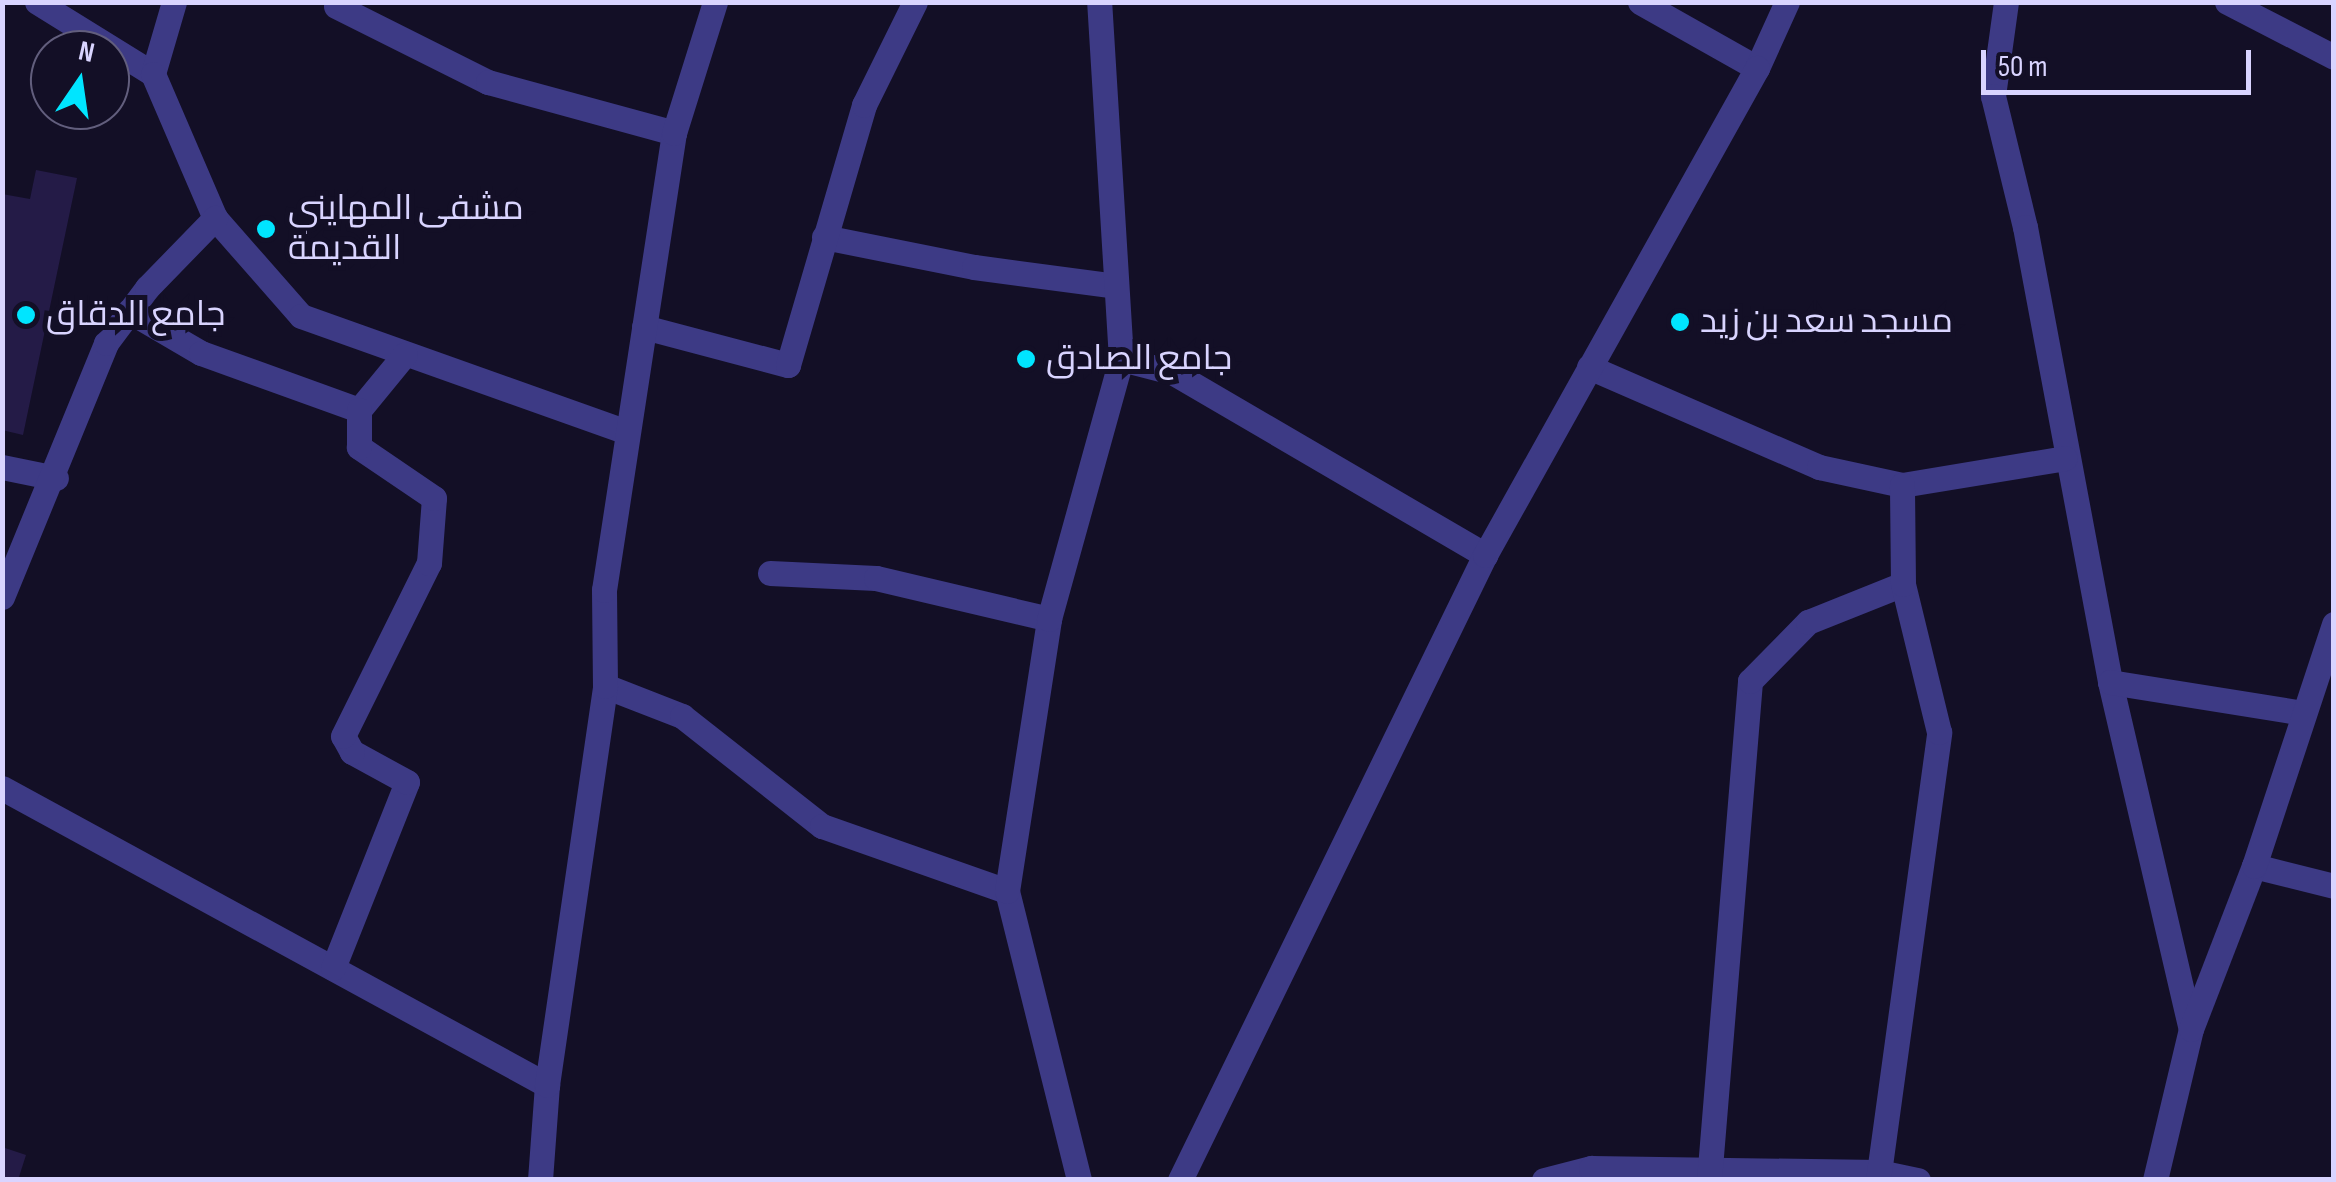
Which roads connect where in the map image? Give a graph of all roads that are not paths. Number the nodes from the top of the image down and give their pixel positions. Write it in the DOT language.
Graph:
graph roads {
  1 [pos="37,2"];
  2 [pos="174,2"];
  3 [pos="715,2"];
  4 [pos="915,2"];
  5 [pos="1099,2"];
  6 [pos="1640,2"];
  7 [pos="1787,2"];
  8 [pos="2006,2"];
  9 [pos="2227,2"];
  10 [pos="336,6"];
  11 [pos="2334,56"];
  12 [pos="1757,68"];
  13 [pos="153,74"];
  14 [pos="674,133"];
  15 [pos="214,218"];
  16 [pos="824,236"];
  17 [pos="1116,286"];
  18 [pos="130,312"];
  19 [pos="644,327"];
  20 [pos="405,354"];
  21 [pos="1121,359"];
  22 [pos="1589,368"];
  23 [pos="359,410"];
  24 [pos="627,432"];
  25 [pos="2065,458"];
  26 [pos="2,467"];
  27 [pos="56,478"];
  28 [pos="1902,485"];
  29 [pos="1485,554"];
  30 [pos="770,573"];
  31 [pos="1903,584"];
  32 [pos="2,597"];
  33 [pos="1049,619"];
  34 [pos="2334,624"];
  35 [pos="2110,682"];
  36 [pos="605,686"];
  37 [pos="2304,714"];
  38 [pos="2,788"];
  39 [pos="2254,866"];
  40 [pos="2334,886"];
  41 [pos="1007,891"];
  42 [pos="333,968"];
  43 [pos="2191,1030"];
  44 [pos="548,1085"];
  45 [pos="1710,1174"];
  46 [pos="1879,1176"];
  47 [pos="540,1180"];
  48 [pos="1079,1180"];
  49 [pos="1180,1180"];
  50 [pos="1544,1180"];
  51 [pos="1918,1180"];
  52 [pos="2155,1180"];
  1 -- 13 [label="street"];
  2 -- 13 [label="street"];
  3 -- 14 [label="street"];
  4 -- 16 [label="street"];
  5 -- 17 [label="street"];
  6 -- 12 [label="street"];
  7 -- 12 [label="street"];
  8 -- 25 [label="street"];
  9 -- 11 [label="street"];
  10 -- 14 [label="street"];
  12 -- 22 [label="street"];
  13 -- 15 [label="street"];
  14 -- 19 [label="street"];
  15 -- 18 [label="street"];
  15 -- 20 [label="street"];
  16 -- 17 [label="street"];
  16 -- 19 [label="street"];
  17 -- 21 [label="street"];
  18 -- 23 [label="street"];
  18 -- 27 [label="street"];
  19 -- 24 [label="street"];
  20 -- 23 [label="street"];
  20 -- 24 [label="street"];
  21 -- 29 [label="street"];
  21 -- 33 [label="street"];
  22 -- 28 [label="street"];
  22 -- 29 [label="street"];
  23 -- 42 [label="street"];
  24 -- 36 [label="street"];
  25 -- 28 [label="street"];
  25 -- 35 [label="street"];
  26 -- 27 [label="street"];
  27 -- 32 [label="street"];
  28 -- 31 [label="street"];
  29 -- 49 [label="street"];
  30 -- 33 [label="street"];
  31 -- 45 [label="street"];
  31 -- 46 [label="street"];
  33 -- 41 [label="street"];
  34 -- 37 [label="street"];
  35 -- 37 [label="street"];
  35 -- 43 [label="street"];
  36 -- 41 [label="street"];
  36 -- 44 [label="street"];
  37 -- 39 [label="street"];
  38 -- 42 [label="street"];
  39 -- 40 [label="street"];
  39 -- 43 [label="street"];
  41 -- 48 [label="street"];
  42 -- 44 [label="street"];
  43 -- 52 [label="street"];
  44 -- 47 [label="street"];
  45 -- 46 [label="street"];
  45 -- 50 [label="street"];
  46 -- 51 [label="street"];
}
